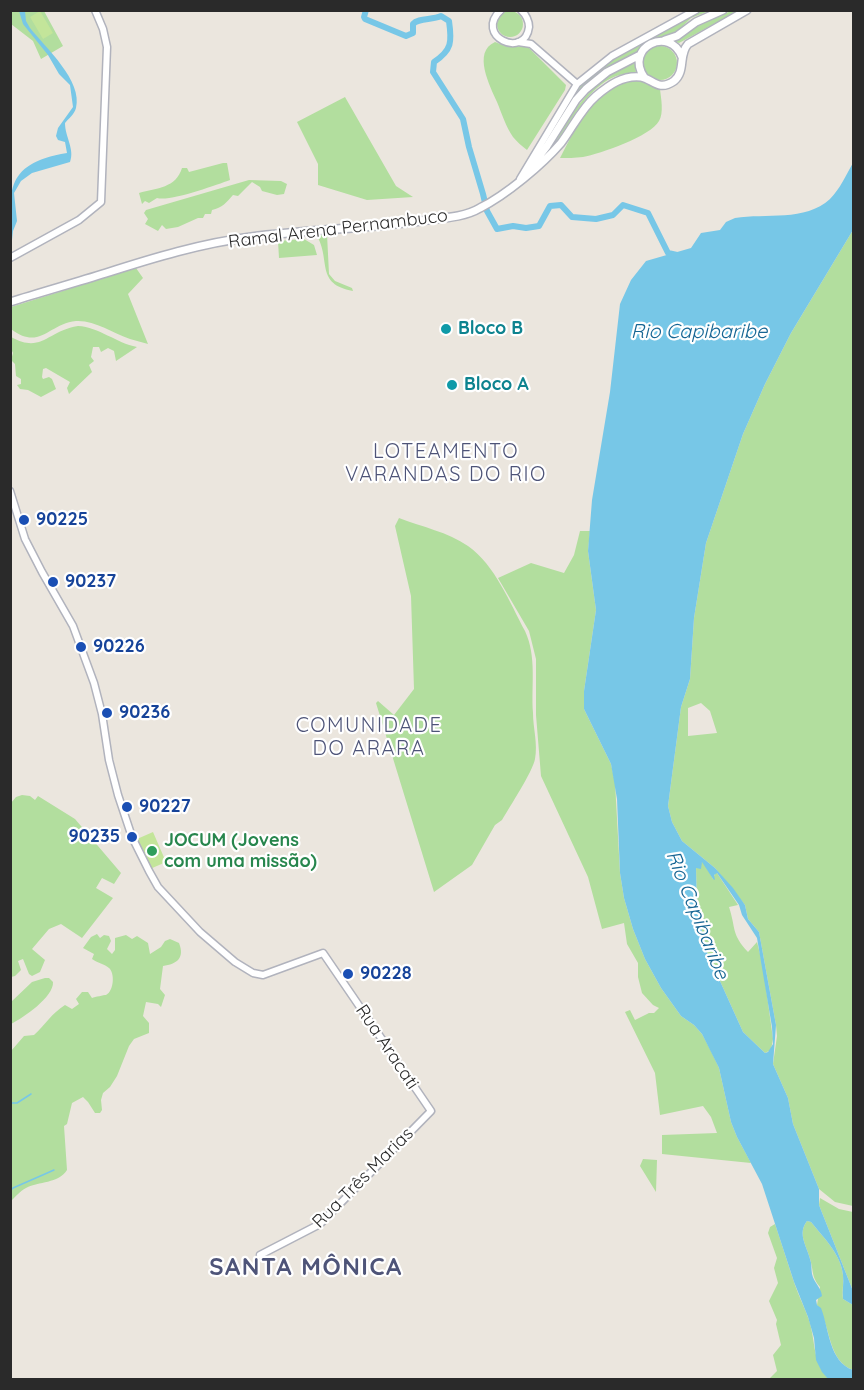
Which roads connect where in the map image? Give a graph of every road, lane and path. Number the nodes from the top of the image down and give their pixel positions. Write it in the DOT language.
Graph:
graph roads {
  1 [pos="95,10"];
  2 [pos="521,10"];
  3 [pos="696,10"];
  4 [pos="723,10"];
  5 [pos="747,10"];
  6 [pos="499,12"];
  7 [pos="528,29"];
  8 [pos="660,41"];
  9 [pos="517,42"];
  10 [pos="646,42"];
  11 [pos="531,44"];
  12 [pos="640,55"];
  13 [pos="682,59"];
  14 [pos="644,77"];
  15 [pos="577,84"];
  16 [pos="544,144"];
  17 [pos="520,179"];
  18 [pos="10,258"];
  19 [pos="10,302"];
  20 [pos="10,491"];
  21 [pos="430,1111"];
  22 [pos="260,1255"];
  1 -- 18 [label="street"];
  2 -- 7 [label="street"];
  3 -- 10 [label="street"];
  4 -- 8 [label="main road"];
  5 -- 13 [label="main road"];
  6 -- 9 [label="street"];
  7 -- 9 [label="street"];
  7 -- 11 [label="street"];
  8 -- 10 [label="main road"];
  8 -- 13 [label="main road"];
  9 -- 11 [label="street"];
  10 -- 12 [label="main road"];
  10 -- 15 [label="street"];
  11 -- 15 [label="street"];
  12 -- 14 [label="main road"];
  12 -- 16 [label="main road"];
  13 -- 14 [label="main road"];
  14 -- 17 [label="main road"];
  15 -- 16 [label="street"];
  16 -- 17 [label="main road"];
  17 -- 19 [label="main road, Ramal Arena Pernambuco"];
  20 -- 21 [label="street, Rua Aracati"];
  21 -- 22 [label="street, Rua Três Marias"];
}
